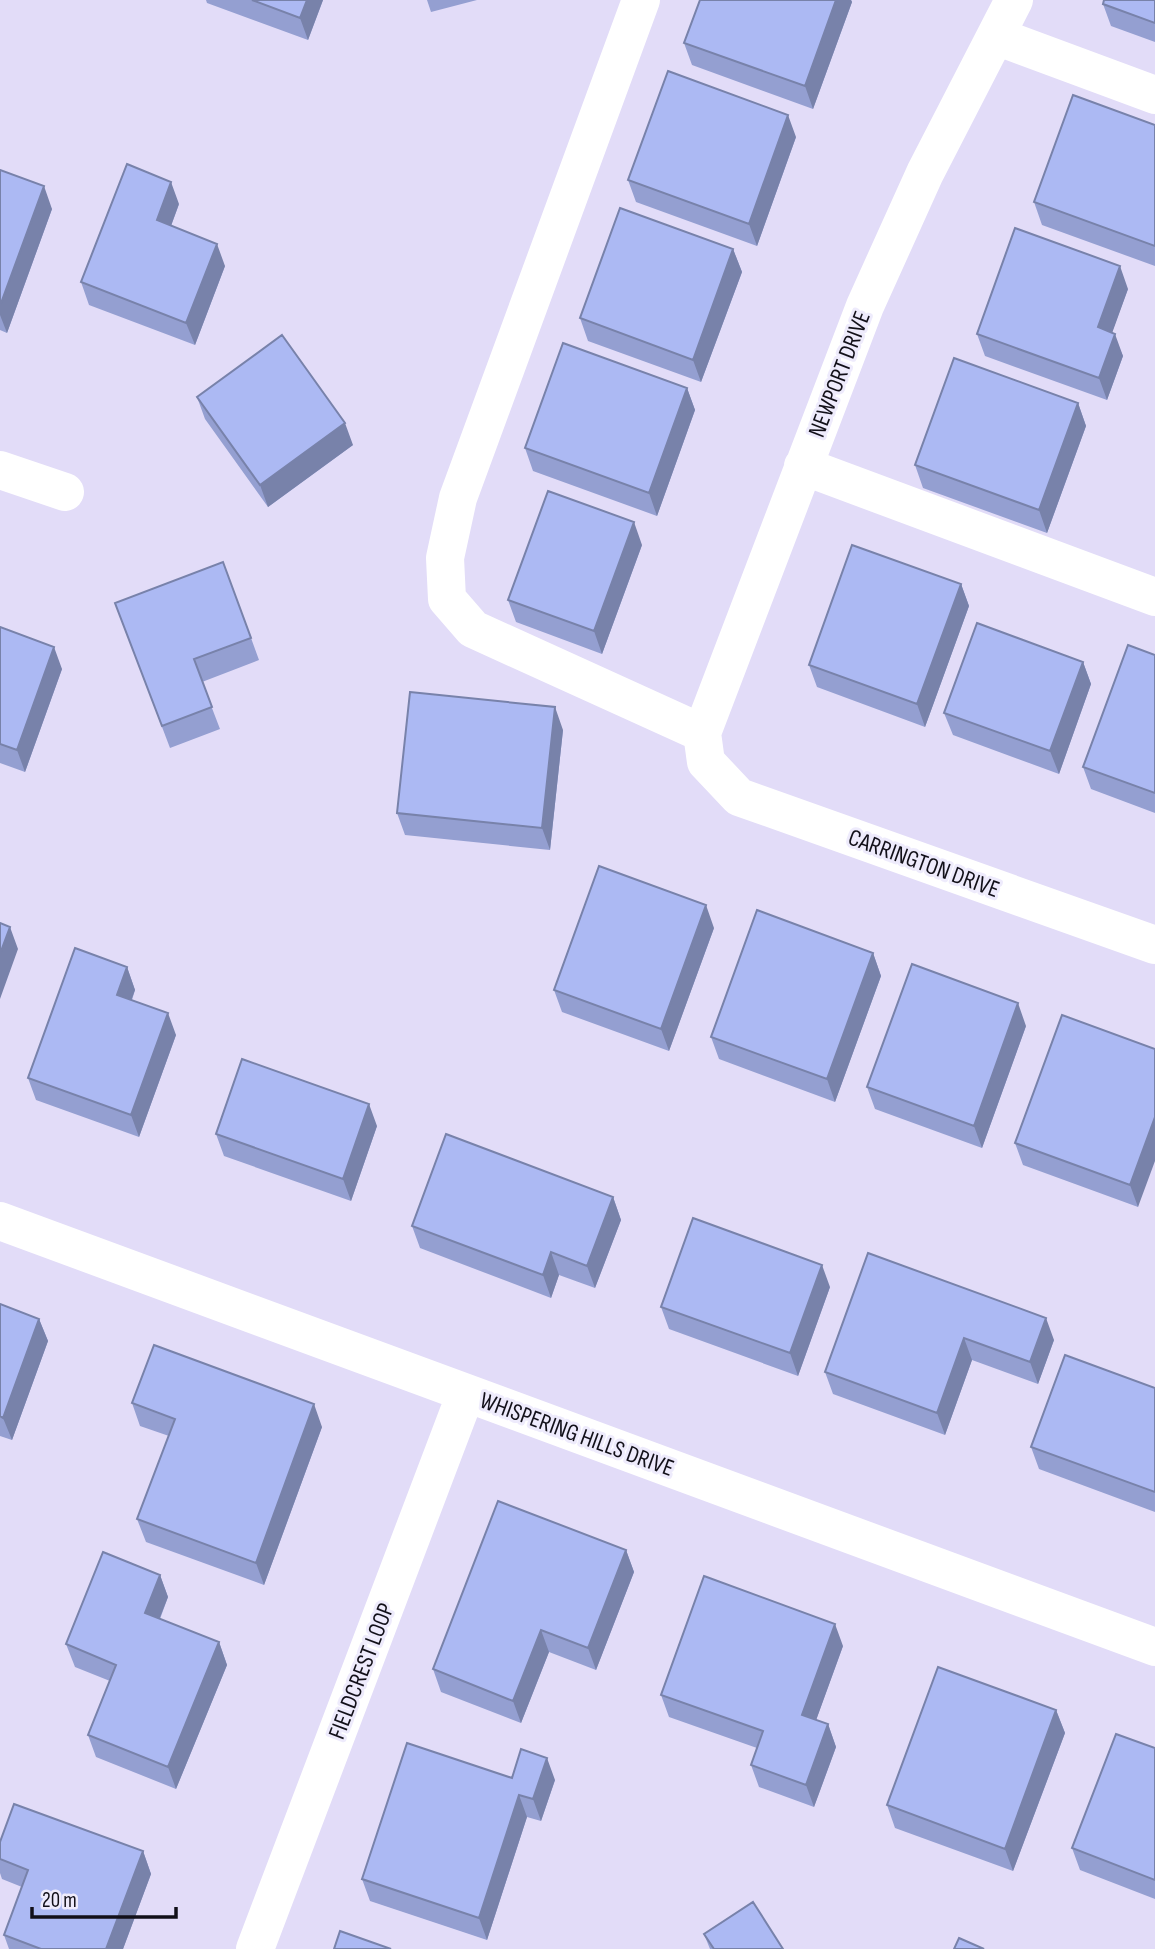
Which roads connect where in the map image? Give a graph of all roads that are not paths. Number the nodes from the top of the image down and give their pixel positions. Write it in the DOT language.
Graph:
graph roads {
  1 [pos="641,0"];
  2 [pos="1014,0"];
  3 [pos="996,36"];
  4 [pos="1155,95"];
  5 [pos="803,466"];
  6 [pos="0,470"];
  7 [pos="65,492"];
  8 [pos="1155,597"];
  9 [pos="704,747"];
  10 [pos="1155,945"];
  11 [pos="0,1221"];
  12 [pos="466,1393"];
  13 [pos="1155,1647"];
  14 [pos="255,1949"];
  1 -- 9 [label="street"];
  2 -- 3 [label="street, NEWPORT DRIVE"];
  3 -- 4 [label="street"];
  3 -- 5 [label="street, NEWPORT DRIVE"];
  5 -- 8 [label="street"];
  5 -- 9 [label="street, NEWPORT DRIVE"];
  6 -- 7 [label="street"];
  9 -- 10 [label="street, CARRINGTON DRIVE"];
  11 -- 12 [label="street, WHISPERING HILLS DRIVE"];
  12 -- 13 [label="street, WHISPERING HILLS DRIVE"];
  12 -- 14 [label="street, FIELDCREST LOOP"];
}
